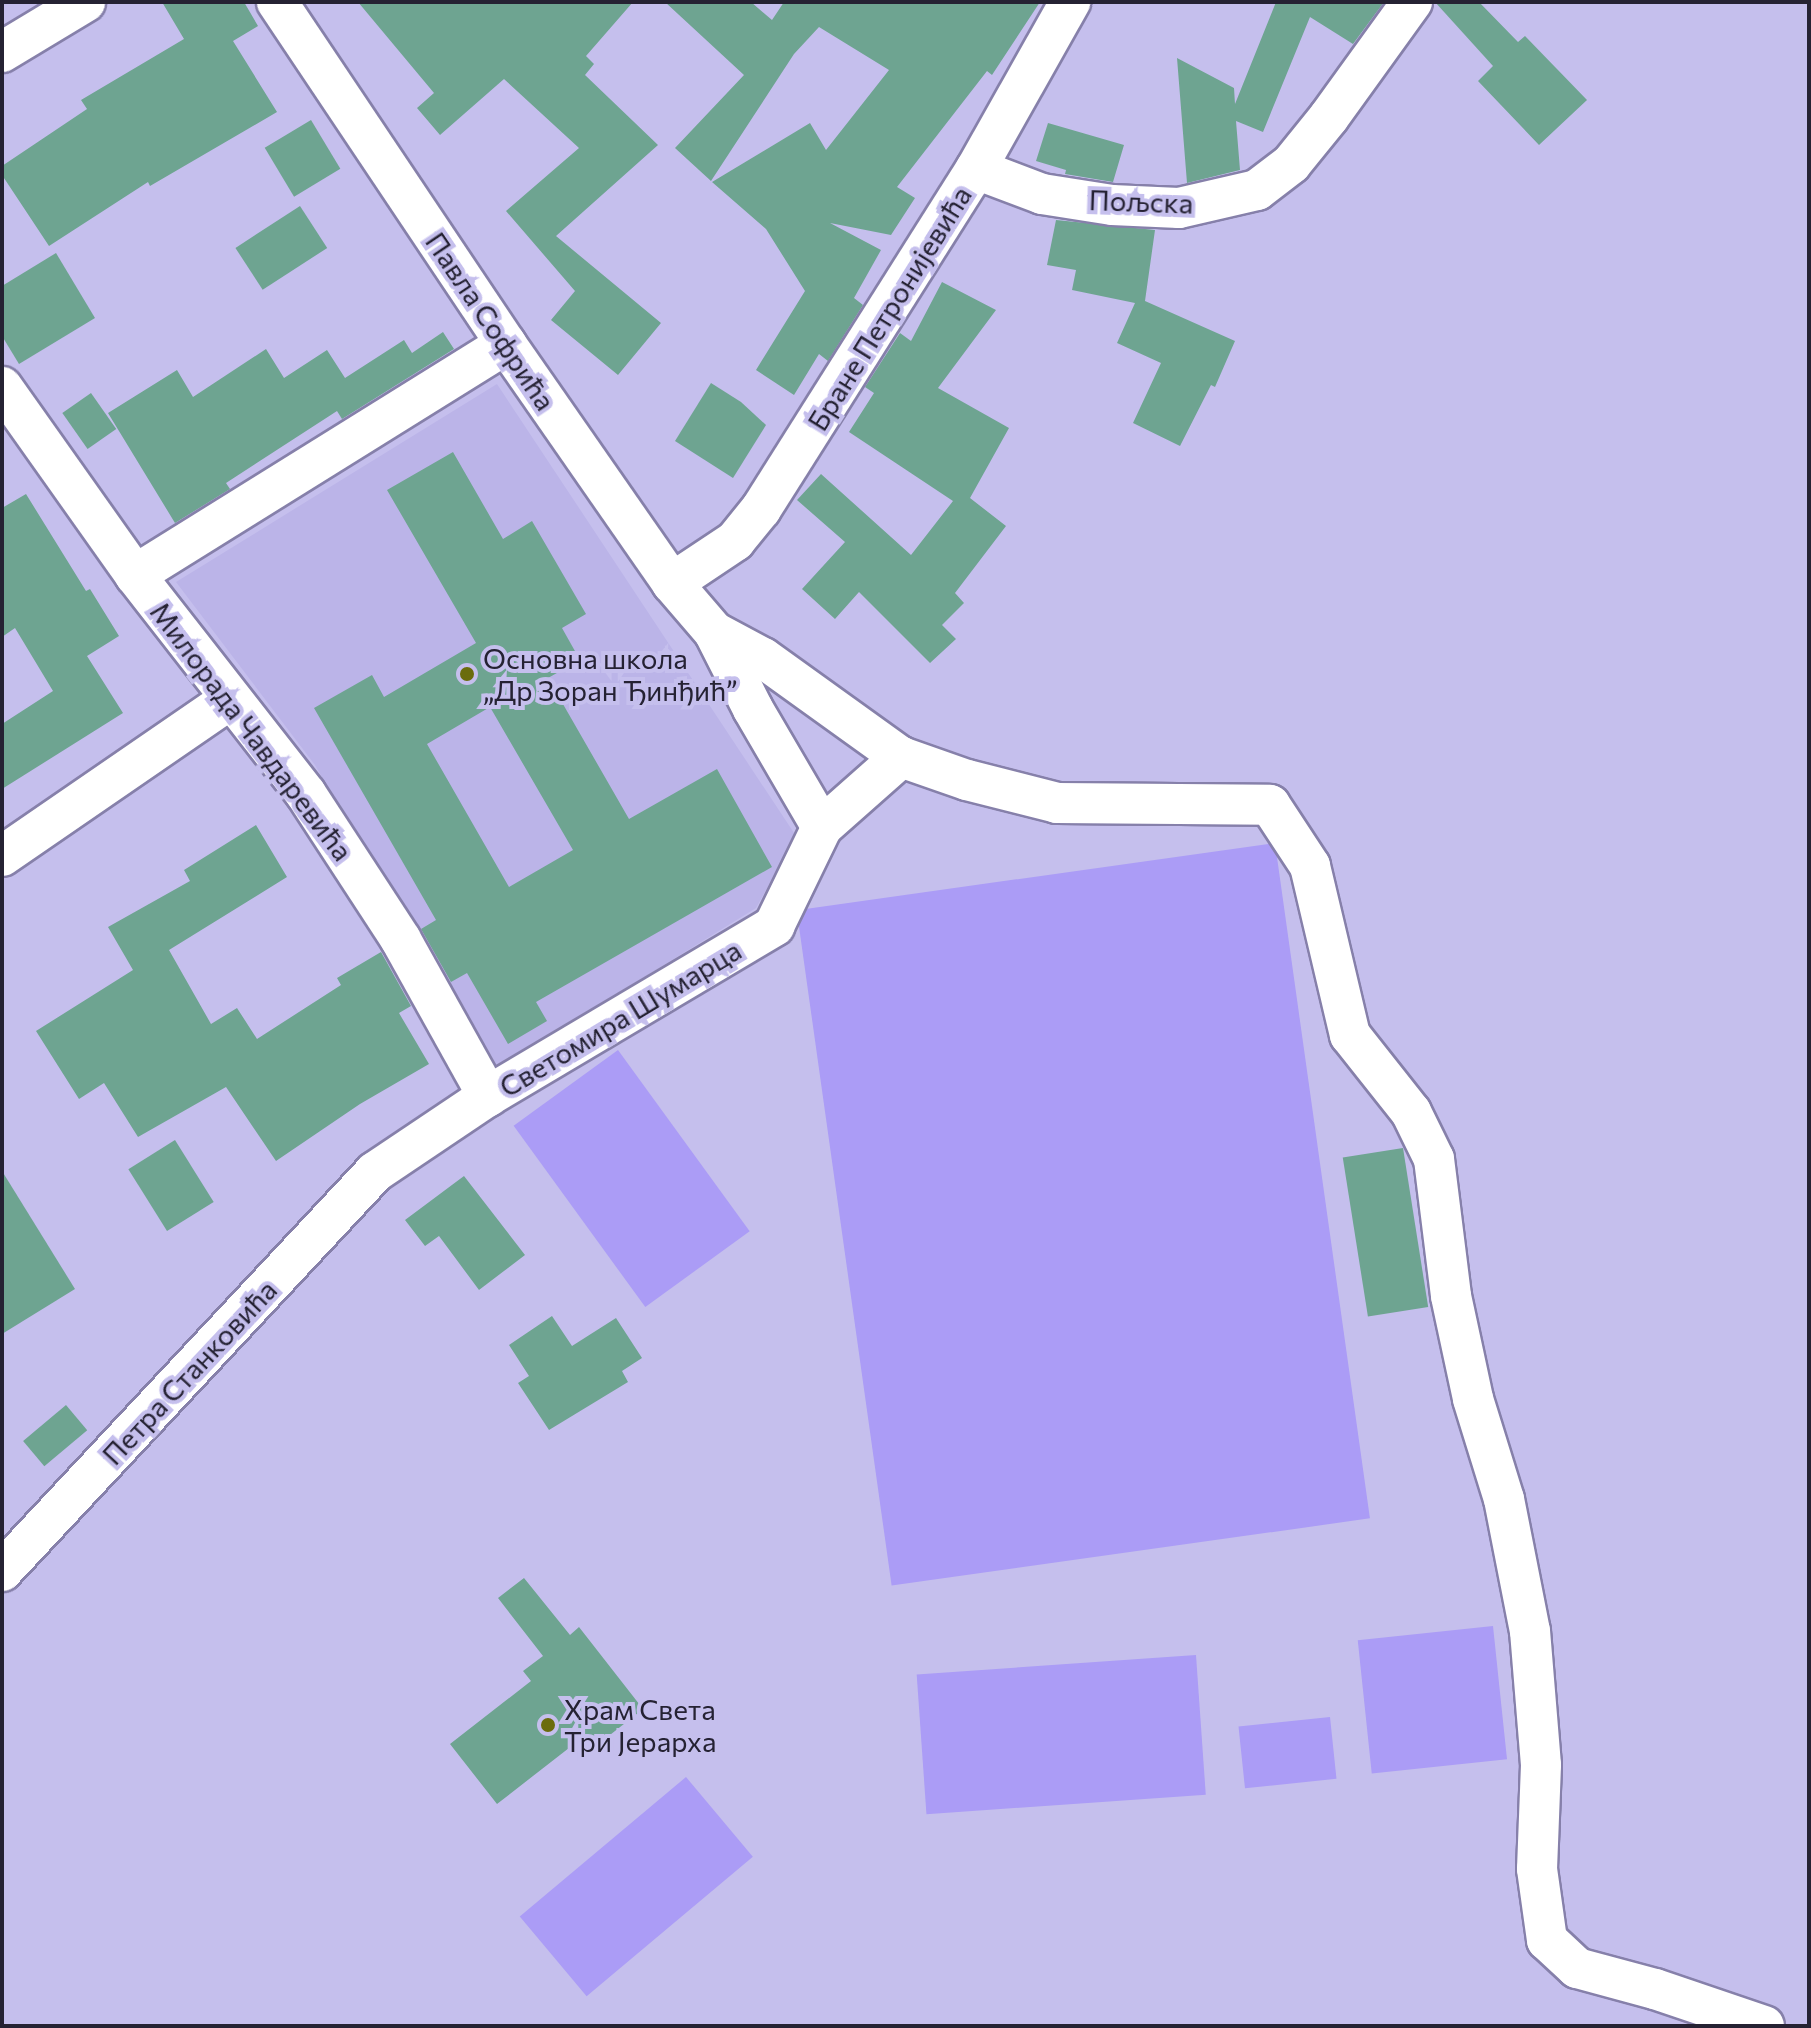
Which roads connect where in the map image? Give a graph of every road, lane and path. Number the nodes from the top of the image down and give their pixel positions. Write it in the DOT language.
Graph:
graph roads {
  1 [pos="85,2"];
  2 [pos="277,2"];
  3 [pos="1070,2"];
  4 [pos="1412,2"];
  5 [pos="2,52"];
  6 [pos="976,169"];
  7 [pos="506,344"];
  8 [pos="2,387"];
  9 [pos="135,575"];
  10 [pos="672,583"];
  11 [pos="714,632"];
  12 [pos="229,700"];
  13 [pos="901,757"];
  14 [pos="822,827"];
  15 [pos="2,856"];
  16 [pos="488,1096"];
  17 [pos="375,1172"];
  18 [pos="2,1571"];
  19 [pos="1764,2026"];
  1 -- 5 [label="street"];
  2 -- 7 [label="street, Павла Софрића"];
  3 -- 6 [label="street, Бране Петронијевића"];
  4 -- 6 [label="street, Пољска"];
  6 -- 10 [label="street, Бране Петронијевића"];
  7 -- 9 [label="street, Милорада Чавдаревића"];
  7 -- 10 [label="street, Павла Софрића"];
  8 -- 9 [label="street, Милорада Чавдаревића"];
  9 -- 12 [label="street, Милорада Чавдаревића"];
  10 -- 11 [label="street, Павла Софрића"];
  11 -- 13 [label="street, Павла Софрића"];
  11 -- 14 [label="street, Павла Софрића"];
  12 -- 15 [label="street"];
  12 -- 16 [label="street, Милорада Чавдаревића"];
  13 -- 14 [label="street"];
  13 -- 19 [label="street, Павла Софрића"];
  14 -- 16 [label="street, Светомира Шумарца"];
  16 -- 17 [label="street, Светомира Шумарца"];
  17 -- 18 [label="street, Петра Станковића"];
}
